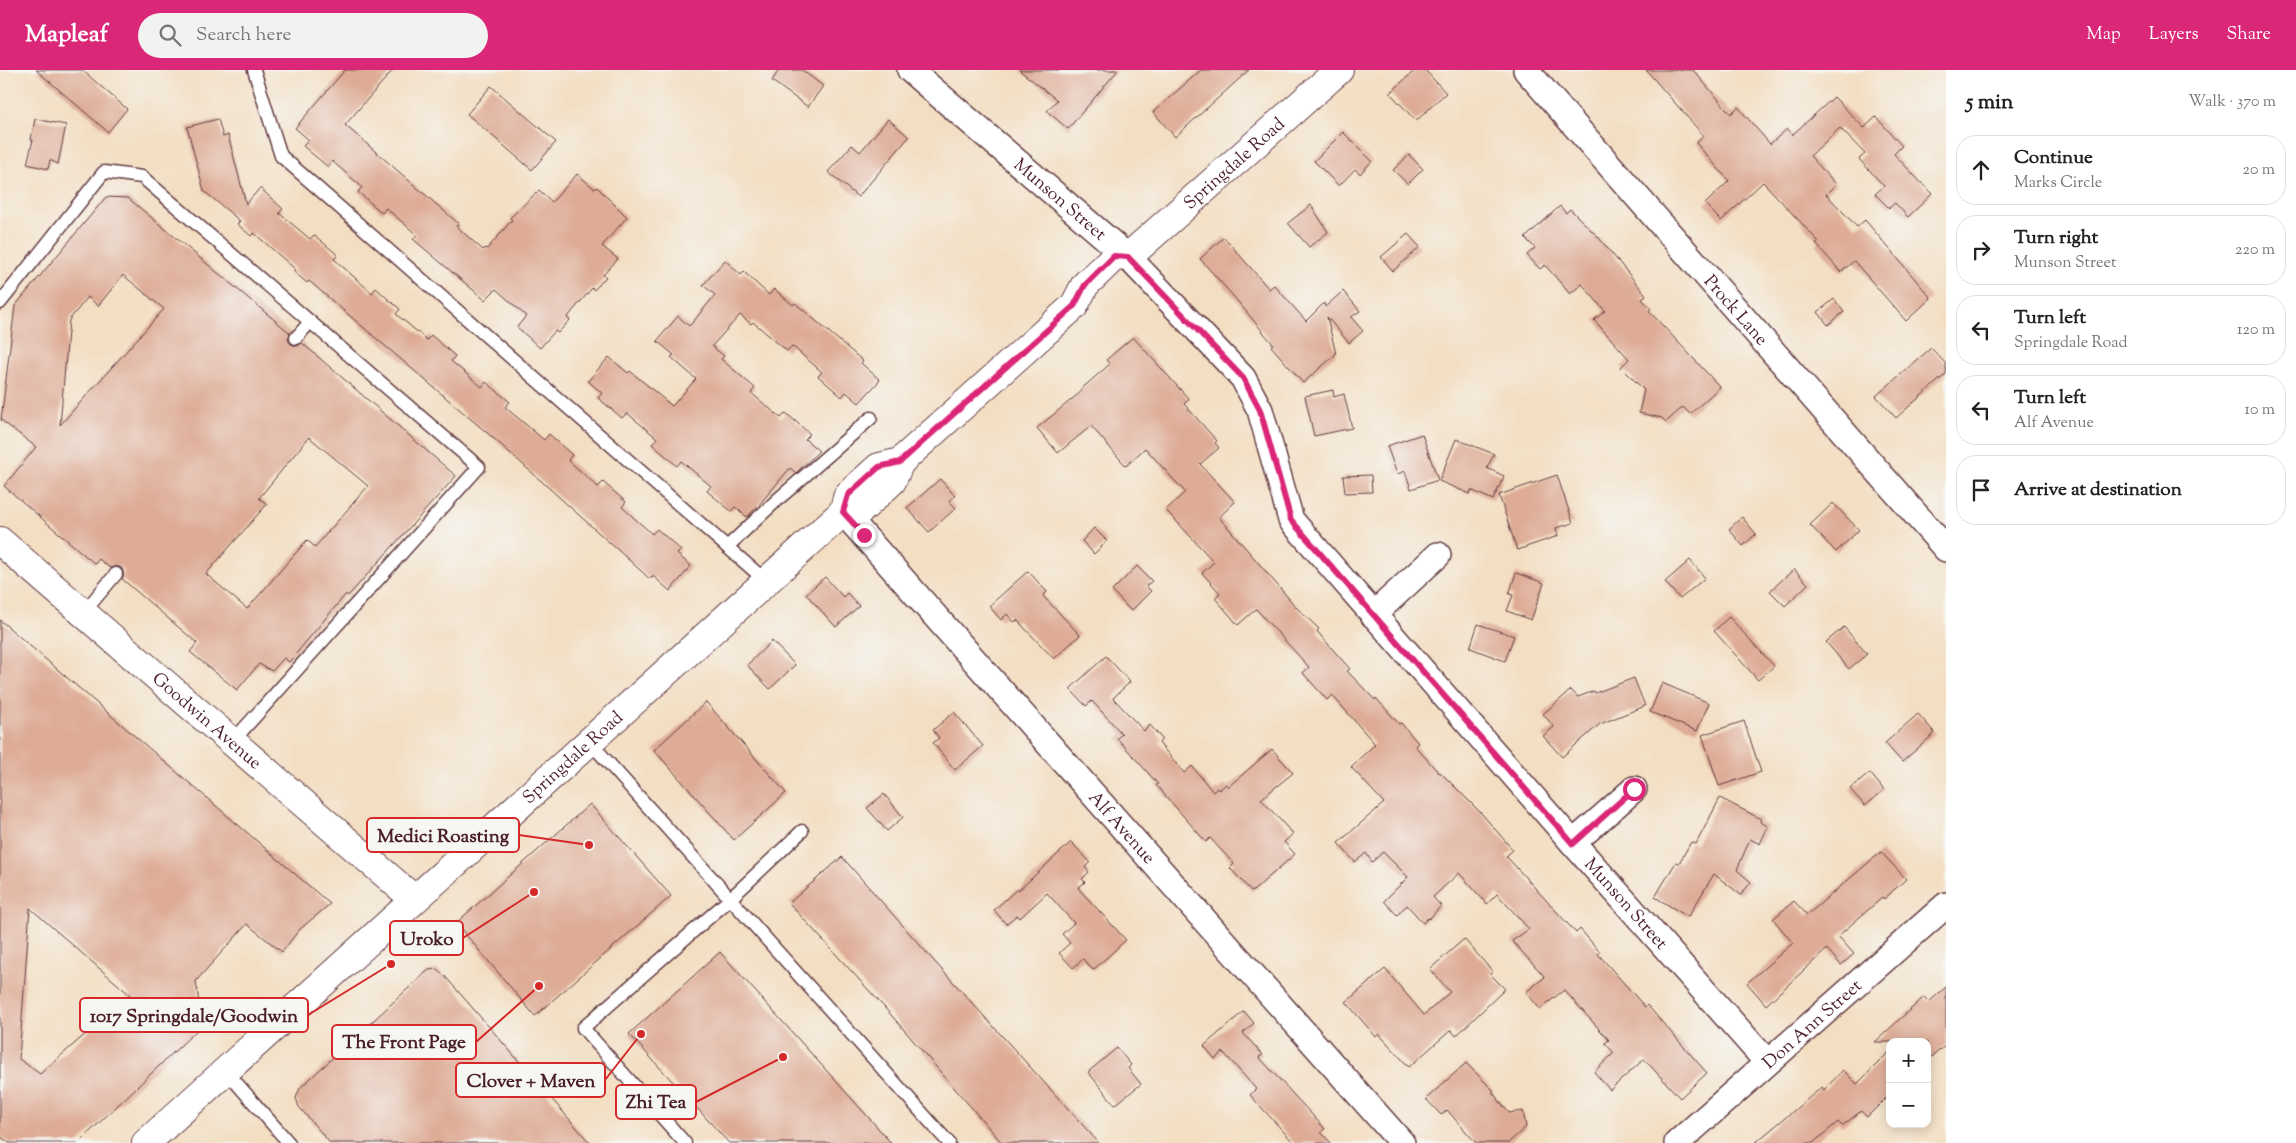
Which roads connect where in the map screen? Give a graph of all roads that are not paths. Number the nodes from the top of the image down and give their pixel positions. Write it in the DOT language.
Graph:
graph roads {
  1 [pos="254,70"];
  2 [pos="910,70"];
  3 [pos="1339,70"];
  4 [pos="1526,70"];
  5 [pos="1128,257"];
  6 [pos="0,303"];
  7 [pos="310,322"];
  8 [pos="296,338"];
  9 [pos="871,418"];
  10 [pos="843,512"];
  11 [pos="0,541"];
  12 [pos="728,547"];
  13 [pos="1946,549"];
  14 [pos="1438,555"];
  15 [pos="116,574"];
  16 [pos="766,581"];
  17 [pos="84,613"];
  18 [pos="1373,615"];
  19 [pos="589,741"];
  20 [pos="232,742"];
  21 [pos="1634,789"];
  22 [pos="802,831"];
  23 [pos="1573,844"];
  24 [pos="414,899"];
  25 [pos="730,899"];
  26 [pos="1946,905"];
  27 [pos="1767,1062"];
  28 [pos="225,1070"];
  29 [pos="146,1143"];
  30 [pos="289,1143"];
  31 [pos="684,1143"];
  32 [pos="949,1143"];
  33 [pos="1402,1143"];
  34 [pos="1677,1143"];
  1 -- 12 [label="lane"];
  2 -- 5 [label="street, Munson Street"];
  3 -- 5 [label="main road, Springdale Road"];
  4 -- 13 [label="street, Prock Lane"];
  5 -- 10 [label="main road, Springdale Road"];
  5 -- 18 [label="street, Munson Street"];
  6 -- 7 [label="lane"];
  7 -- 8 [label="lane"];
  7 -- 20 [label="lane"];
  9 -- 12 [label="lane"];
  10 -- 16 [label="main road, Springdale Road"];
  10 -- 33 [label="street, Alf Avenue"];
  11 -- 17 [label="main road, Goodwin Avenue"];
  12 -- 16 [label="lane"];
  14 -- 18 [label="street"];
  15 -- 17 [label="lane"];
  16 -- 19 [label="main road, Springdale Road"];
  17 -- 20 [label="main road, Goodwin Avenue"];
  18 -- 23 [label="street, Munson Street"];
  19 -- 24 [label="main road, Springdale Road"];
  19 -- 25 [label="lane"];
  20 -- 24 [label="main road, Goodwin Avenue"];
  21 -- 23 [label="street"];
  22 -- 25 [label="lane"];
  23 -- 27 [label="street, Munson Street"];
  24 -- 28 [label="main road, Springdale Road"];
  25 -- 31 [label="lane"];
  25 -- 32 [label="lane"];
  26 -- 27 [label="street, Don Ann Street"];
  27 -- 34 [label="street, Don Ann Street"];
  28 -- 29 [label="main road, Springdale Road"];
  28 -- 30 [label="lane"];
}
